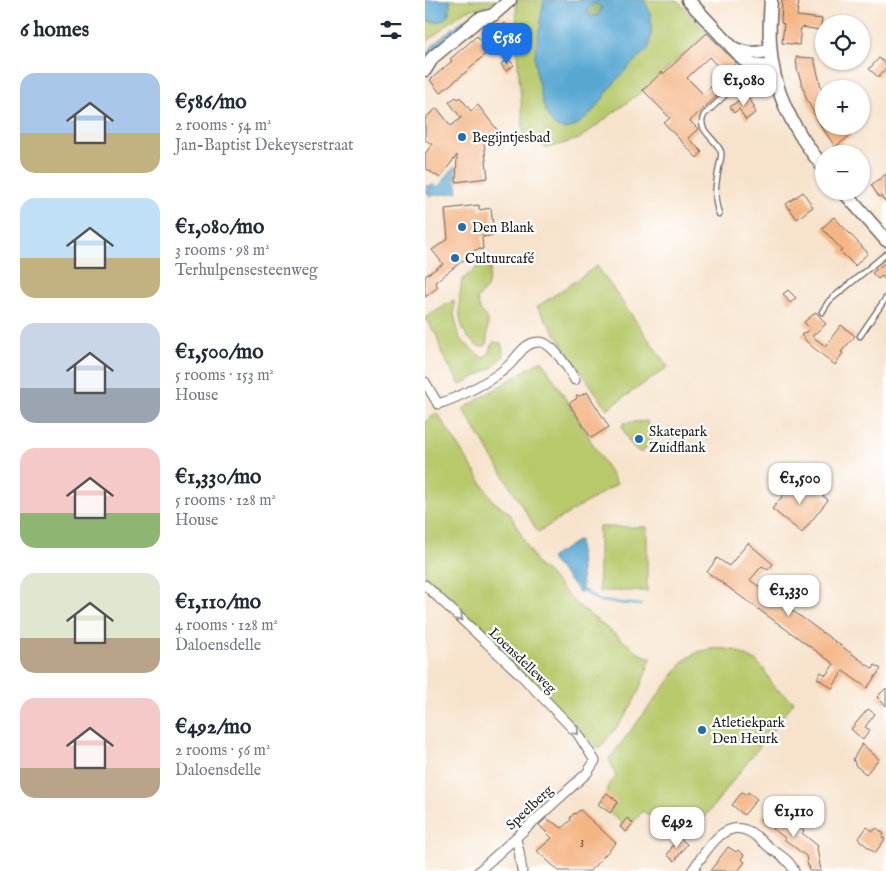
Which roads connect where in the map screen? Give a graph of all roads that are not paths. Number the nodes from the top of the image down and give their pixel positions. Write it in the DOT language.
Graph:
graph roads {
  1 [pos="510,0"];
  2 [pos="687,0"];
  3 [pos="771,0"];
  4 [pos="733,48"];
  5 [pos="770,50"];
  6 [pos="752,64"];
  7 [pos="773,66"];
  8 [pos="425,70"];
  9 [pos="815,157"];
  10 [pos="851,200"];
  11 [pos="719,214"];
  12 [pos="886,240"];
  13 [pos="886,254"];
  14 [pos="886,298"];
  15 [pos="823,312"];
  16 [pos="860,336"];
  17 [pos="575,380"];
  18 [pos="425,382"];
  19 [pos="425,584"];
  20 [pos="595,761"];
  21 [pos="516,839"];
  22 [pos="479,871"];
  23 [pos="522,871"];
  24 [pos="692,871"];
  25 [pos="794,871"];
  1 -- 8 [label="main road"];
  2 -- 4 [label="main road"];
  3 -- 5 [label="main road"];
  4 -- 5 [label="main road"];
  4 -- 6 [label="main road"];
  5 -- 7 [label="main road"];
  6 -- 7 [label="main road"];
  6 -- 11 [label="lane"];
  7 -- 9 [label="main road"];
  10 -- 12 [label="main road"];
  13 -- 15 [label="lane"];
  14 -- 16 [label="lane"];
  17 -- 18 [label="street"];
  19 -- 20 [label="street, Loensdelleweg, one-way"];
  20 -- 21 [label="street, Speelberg"];
  21 -- 22 [label="street, Speelberg"];
  21 -- 23 [label="street"];
  24 -- 25 [label="street"];
}
